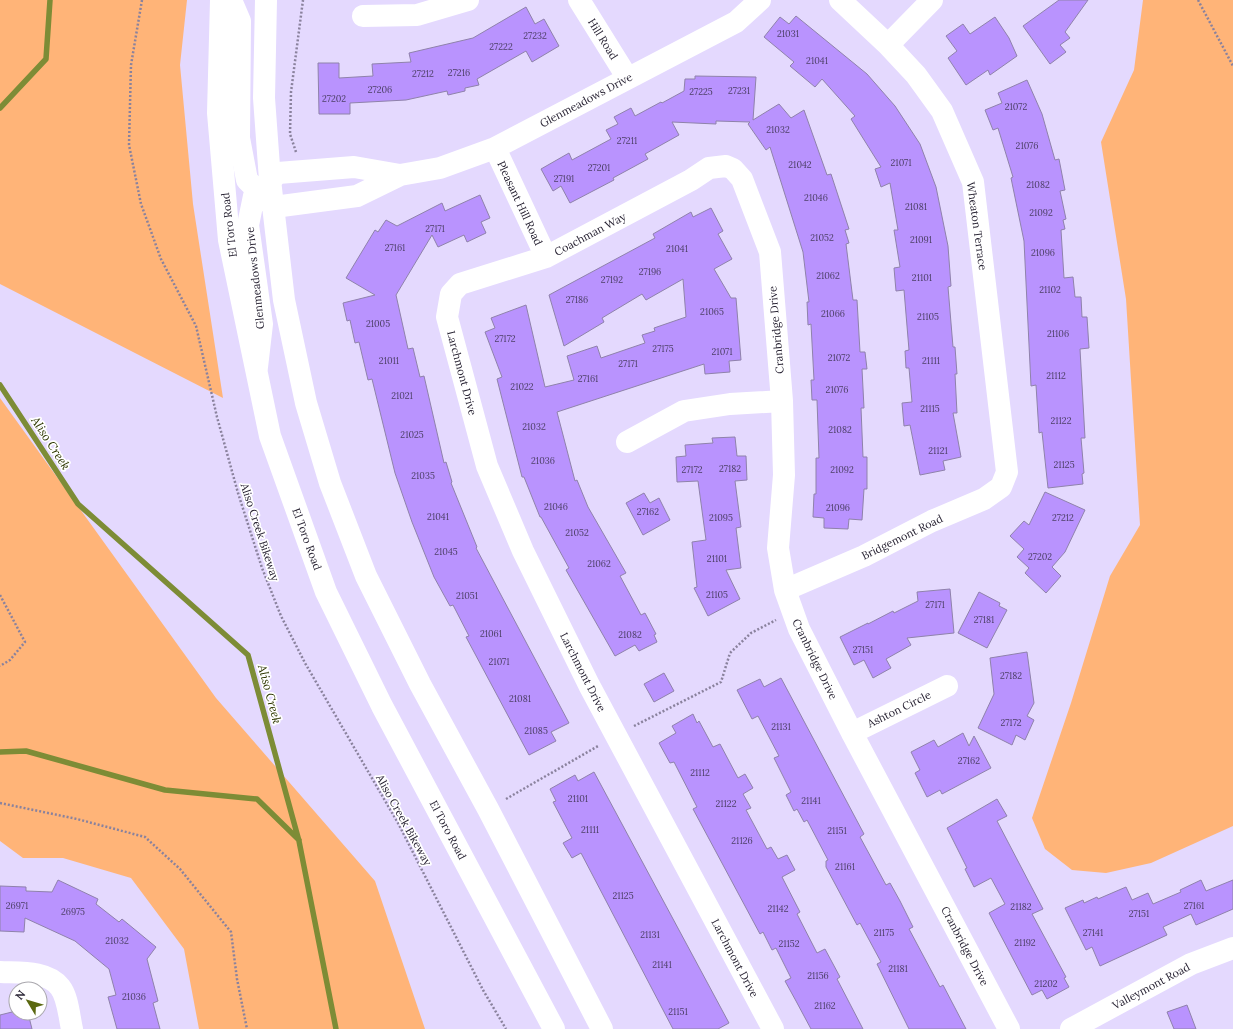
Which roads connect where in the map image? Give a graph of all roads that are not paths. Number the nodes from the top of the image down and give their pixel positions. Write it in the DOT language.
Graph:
graph roads {
  1 [pos="220,0"];
  2 [pos="231,0"];
  3 [pos="266,0"];
  4 [pos="468,0"];
  5 [pos="579,0"];
  6 [pos="760,0"];
  7 [pos="840,0"];
  8 [pos="932,0"];
  9 [pos="363,16"];
  10 [pos="888,45"];
  11 [pos="627,77"];
  12 [pos="494,148"];
  13 [pos="726,166"];
  14 [pos="400,175"];
  15 [pos="264,186"];
  16 [pos="274,207"];
  17 [pos="546,258"];
  18 [pos="451,294"];
  19 [pos="256,373"];
  20 [pos="782,401"];
  21 [pos="627,442"];
  22 [pos="1007,472"];
  23 [pos="785,590"];
  24 [pos="947,686"];
  25 [pos="852,733"];
  26 [pos="1233,948"];
  27 [pos="0,972"];
  28 [pos="72,1029"];
  29 [pos="554,1029"];
  30 [pos="602,1029"];
  31 [pos="773,1029"];
  32 [pos="1009,1029"];
  33 [pos="1071,1029"];
  1 -- 19 [label="street, El Toro Road"];
  2 -- 15 [label="street"];
  3 -- 15 [label="street"];
  4 -- 9 [label="street"];
  5 -- 11 [label="street, Hill Road"];
  6 -- 11 [label="street, Glenmeadows Drive"];
  7 -- 10 [label="street, Wheaton Terrace"];
  8 -- 10 [label="street"];
  10 -- 22 [label="street, Wheaton Terrace"];
  11 -- 12 [label="street, Glenmeadows Drive"];
  12 -- 14 [label="street, Glenmeadows Drive"];
  12 -- 17 [label="street, Pleasant Hill Road"];
  13 -- 17 [label="street, Coachman Way"];
  13 -- 20 [label="street, Cranbridge Drive"];
  14 -- 15 [label="street, Glenmeadows Drive"];
  14 -- 16 [label="street, Glenmeadows Drive"];
  15 -- 16 [label="street"];
  15 -- 19 [label="street, Glenmeadows Drive"];
  16 -- 30 [label="street"];
  17 -- 18 [label="street, Coachman Way"];
  18 -- 31 [label="street, Larchmont Drive"];
  19 -- 29 [label="street, El Toro Road"];
  20 -- 21 [label="street"];
  20 -- 23 [label="street, Cranbridge Drive"];
  22 -- 23 [label="street, Bridgemont Road"];
  23 -- 25 [label="street, Cranbridge Drive"];
  24 -- 25 [label="street, Ashton Circle"];
  25 -- 32 [label="street, Cranbridge Drive"];
  26 -- 33 [label="street, Valleymont Road"];
  27 -- 28 [label="street"];
}
